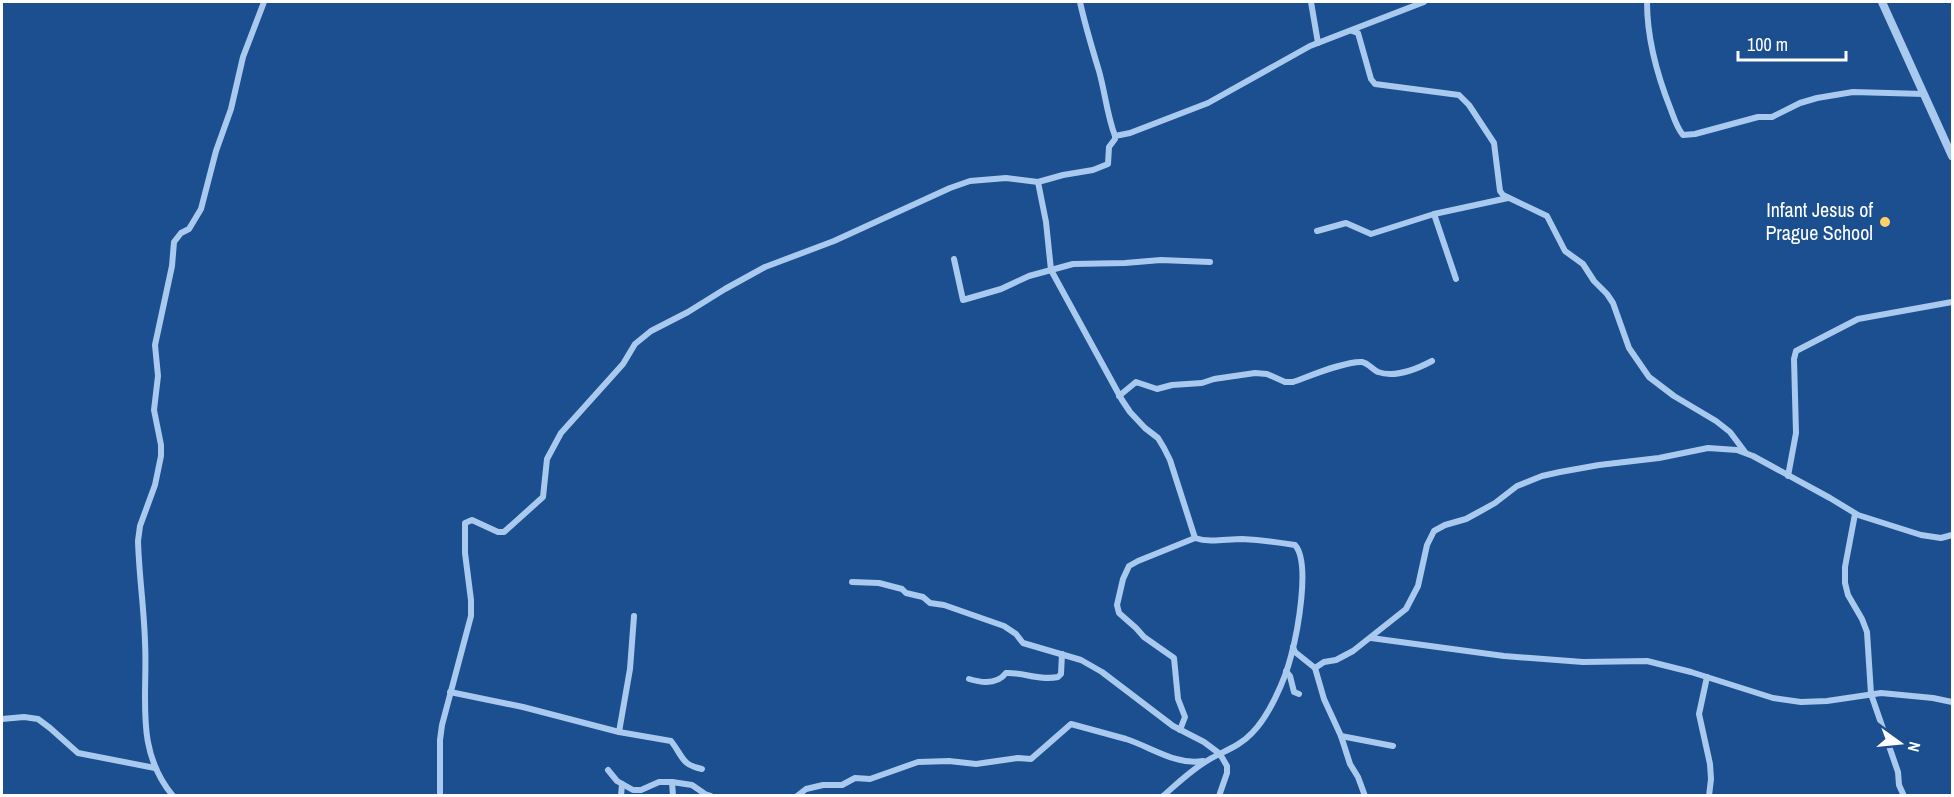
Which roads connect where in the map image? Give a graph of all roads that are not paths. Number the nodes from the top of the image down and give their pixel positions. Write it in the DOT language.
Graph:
graph roads {
  1 [pos="264,2"];
  2 [pos="1080,2"];
  3 [pos="1311,2"];
  4 [pos="1424,2"];
  5 [pos="1647,2"];
  6 [pos="1882,2"];
  7 [pos="1351,30"];
  8 [pos="1318,43"];
  9 [pos="1924,94"];
  10 [pos="1115,136"];
  11 [pos="1953,156"];
  12 [pos="1038,182"];
  13 [pos="1512,197"];
  14 [pos="1434,214"];
  15 [pos="1317,231"];
  16 [pos="954,259"];
  17 [pos="1210,262"];
  18 [pos="1051,270"];
  19 [pos="1456,279"];
  20 [pos="1953,302"];
  21 [pos="1432,361"];
  22 [pos="1119,396"];
  23 [pos="1745,453"];
  24 [pos="1788,476"];
  25 [pos="1855,514"];
  26 [pos="1953,535"];
  27 [pos="1195,538"];
  28 [pos="852,582"];
  29 [pos="634,616"];
  30 [pos="1371,638"];
  31 [pos="1292,646"];
  32 [pos="1062,654"];
  33 [pos="1315,668"];
  34 [pos="1286,671"];
  35 [pos="1707,677"];
  36 [pos="969,679"];
  37 [pos="450,692"];
  38 [pos="1299,694"];
  39 [pos="1871,694"];
  40 [pos="1953,702"];
  41 [pos="2,718"];
  42 [pos="1180,730"];
  43 [pos="619,732"];
  44 [pos="1341,735"];
  45 [pos="1394,746"];
  46 [pos="1220,754"];
  47 [pos="1209,760"];
  48 [pos="155,768"];
  49 [pos="702,769"];
  50 [pos="608,770"];
  51 [pos="672,782"];
  52 [pos="622,784"];
  53 [pos="173,795"];
  54 [pos="440,795"];
  55 [pos="621,795"];
  56 [pos="673,795"];
  57 [pos="711,795"];
  58 [pos="796,795"];
  59 [pos="1163,795"];
  60 [pos="1220,795"];
  61 [pos="1365,795"];
  62 [pos="1709,795"];
  63 [pos="1904,795"];
  1 -- 48 [label="street"];
  2 -- 10 [label="street"];
  3 -- 8 [label="street"];
  4 -- 7 [label="street"];
  5 -- 9 [label="street"];
  6 -- 9 [label="street"];
  7 -- 8 [label="street"];
  7 -- 13 [label="street"];
  8 -- 10 [label="street"];
  9 -- 11 [label="street"];
  10 -- 12 [label="street"];
  12 -- 18 [label="street"];
  12 -- 37 [label="street"];
  13 -- 14 [label="street"];
  13 -- 23 [label="street"];
  14 -- 15 [label="street"];
  14 -- 19 [label="street"];
  16 -- 18 [label="street"];
  17 -- 18 [label="street"];
  18 -- 22 [label="street"];
  20 -- 24 [label="street"];
  21 -- 22 [label="street"];
  22 -- 27 [label="street"];
  23 -- 24 [label="street"];
  23 -- 30 [label="street"];
  24 -- 25 [label="street"];
  25 -- 26 [label="street"];
  25 -- 39 [label="street"];
  27 -- 31 [label="street"];
  27 -- 42 [label="street"];
  28 -- 32 [label="street"];
  29 -- 43 [label="street"];
  30 -- 33 [label="street"];
  30 -- 35 [label="street"];
  31 -- 33 [label="street"];
  31 -- 34 [label="street"];
  32 -- 36 [label="street"];
  32 -- 42 [label="street"];
  33 -- 44 [label="street"];
  34 -- 38 [label="street"];
  34 -- 46 [label="street"];
  35 -- 39 [label="street"];
  35 -- 62 [label="street"];
  37 -- 43 [label="street"];
  37 -- 54 [label="street"];
  39 -- 40 [label="street"];
  39 -- 63 [label="street"];
  41 -- 48 [label="street"];
  42 -- 46 [label="street"];
  43 -- 49 [label="street"];
  44 -- 45 [label="street"];
  44 -- 61 [label="street"];
  46 -- 47 [label="street"];
  46 -- 60 [label="street"];
  47 -- 58 [label="street"];
  47 -- 59 [label="street"];
  48 -- 53 [label="street"];
  50 -- 52 [label="street"];
  51 -- 52 [label="street"];
  51 -- 56 [label="street"];
  51 -- 57 [label="street"];
  52 -- 55 [label="street"];
}
